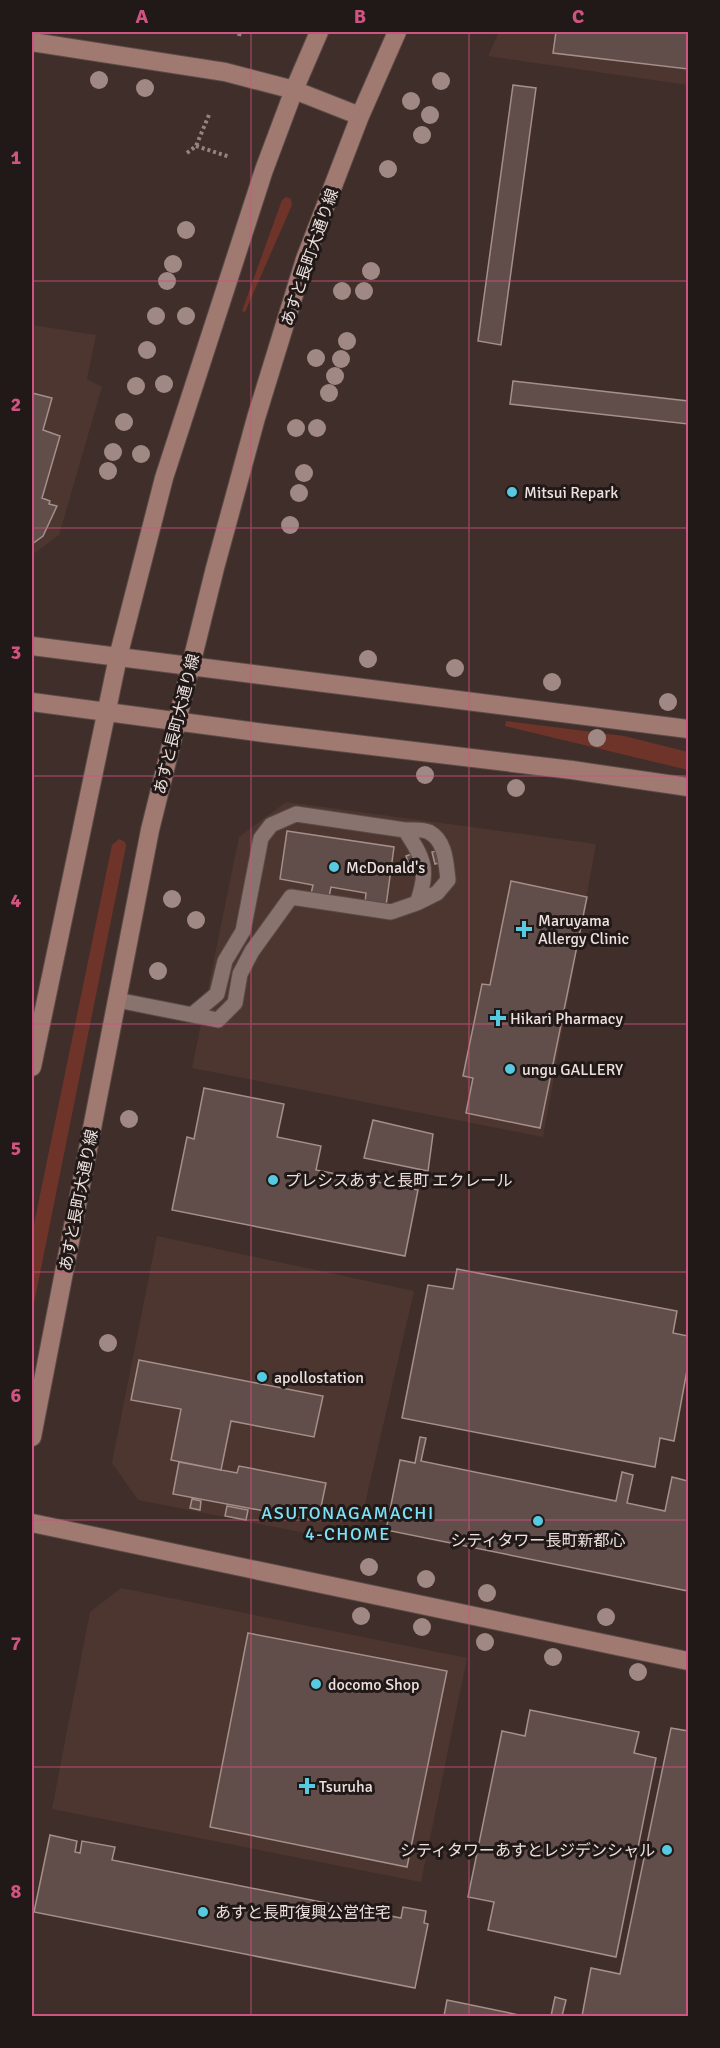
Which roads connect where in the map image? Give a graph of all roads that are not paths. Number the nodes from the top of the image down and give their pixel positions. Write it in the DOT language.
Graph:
graph roads {
  1 [pos="319,32"];
  2 [pos="397,32"];
  3 [pos="32,42"];
  4 [pos="294,90"];
  5 [pos="360,116"];
  6 [pos="32,646"];
  7 [pos="118,657"];
  8 [pos="190,666"];
  9 [pos="32,702"];
  10 [pos="106,711"];
  11 [pos="177,720"];
  12 [pos="688,729"];
  13 [pos="688,787"];
  14 [pos="405,830"];
  15 [pos="417,903"];
  16 [pos="117,1000"];
  17 [pos="193,1014"];
  18 [pos="32,1067"];
  19 [pos="32,1437"];
  20 [pos="32,1523"];
  21 [pos="688,1660"];
  1 -- 4 [label="main road"];
  2 -- 5 [label="main road, あすと長町大通り線"];
  3 -- 4 [label="main road"];
  4 -- 5 [label="main road"];
  4 -- 7 [label="main road"];
  5 -- 8 [label="main road, あすと長町大通り線"];
  6 -- 7 [label="main road"];
  7 -- 8 [label="main road"];
  7 -- 10 [label="main road"];
  8 -- 11 [label="main road, あすと長町大通り線"];
  8 -- 12 [label="main road"];
  9 -- 10 [label="main road"];
  10 -- 11 [label="main road"];
  10 -- 18 [label="main road"];
  11 -- 13 [label="main road"];
  11 -- 16 [label="main road, あすと長町大通り線"];
  14 -- 15 [label="lane"];
  14 -- 15 [label="lane"];
  14 -- 17 [label="lane"];
  15 -- 17 [label="lane"];
  16 -- 17 [label="lane"];
  16 -- 19 [label="main road, あすと長町大通り線"];
  20 -- 21 [label="main road"];
}
